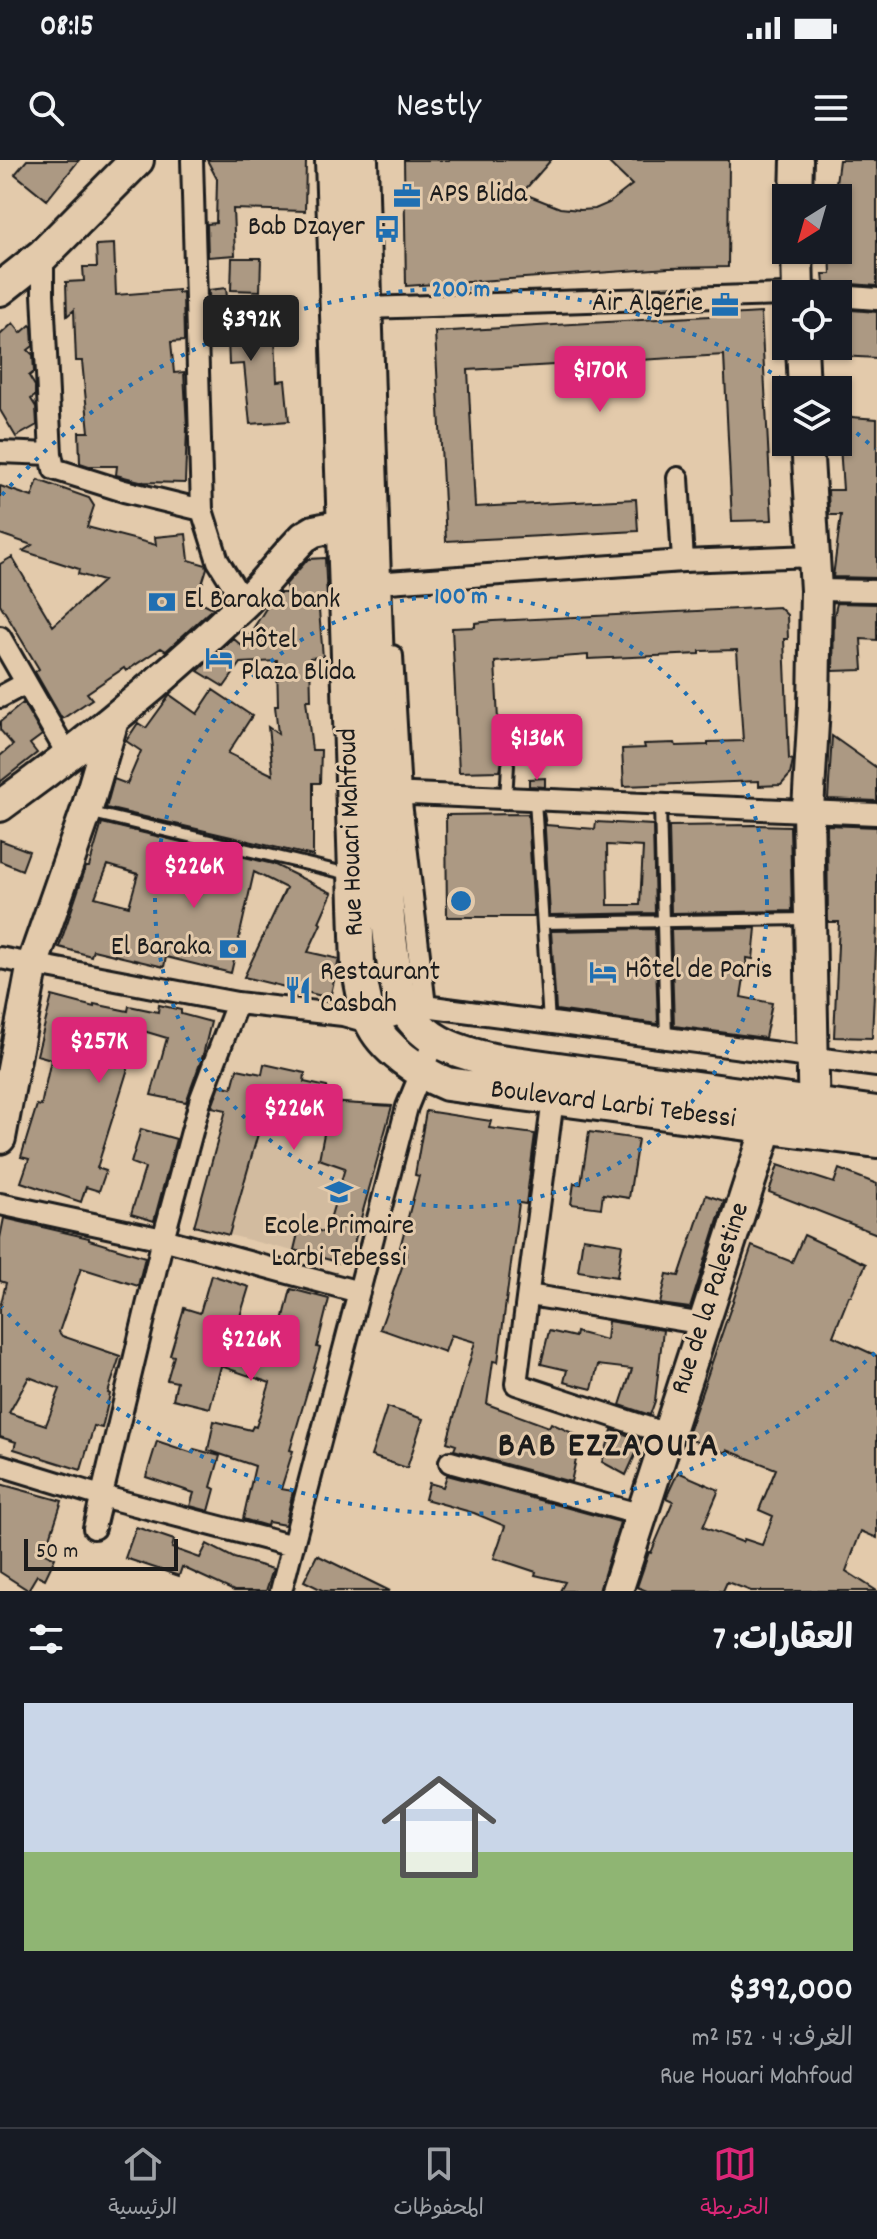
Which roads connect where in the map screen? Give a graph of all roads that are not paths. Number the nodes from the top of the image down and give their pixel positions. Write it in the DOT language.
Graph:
graph roads {
  1 [pos="137,160"];
  2 [pos="192,160"];
  3 [pos="332,160"];
  4 [pos="361,160"];
  5 [pos="797,160"];
  6 [pos="796,184"];
  7 [pos="43,255"];
  8 [pos="0,289"];
  9 [pos="772,295"];
  10 [pos="852,297"];
  11 [pos="877,299"];
  12 [pos="373,308"];
  13 [pos="0,452"];
  14 [pos="51,454"];
  15 [pos="808,456"];
  16 [pos="678,478"];
  17 [pos="202,510"];
  18 [pos="367,522"];
  19 [pos="814,556"];
  20 [pos="683,561"];
  21 [pos="388,582"];
  22 [pos="816,590"];
  23 [pos="877,591"];
  24 [pos="244,603"];
  25 [pos="0,637"];
  26 [pos="26,683"];
  27 [pos="0,697"];
  28 [pos="113,720"];
  29 [pos="69,757"];
  30 [pos="508,765"];
  31 [pos="378,792"];
  32 [pos="506,799"];
  33 [pos="535,800"];
  34 [pos="660,805"];
  35 [pos="0,806"];
  36 [pos="808,810"];
  37 [pos="86,812"];
  38 [pos="877,814"];
  39 [pos="355,876"];
  40 [pos="810,919"];
  41 [pos="663,921"];
  42 [pos="543,923"];
  43 [pos="0,958"];
  44 [pos="33,963"];
  45 [pos="237,1003"];
  46 [pos="416,1009"];
  47 [pos="372,1023"];
  48 [pos="549,1023"];
  49 [pos="666,1039"];
  50 [pos="434,1041"];
  51 [pos="813,1059"];
  52 [pos="877,1066"];
  53 [pos="420,1073"];
  54 [pos="553,1099"];
  55 [pos="772,1112"];
  56 [pos="877,1113"];
  57 [pos="814,1118"];
  58 [pos="0,1138"];
  59 [pos="877,1141"];
  60 [pos="0,1204"];
  61 [pos="163,1239"];
  62 [pos="359,1292"];
  63 [pos="529,1295"];
  64 [pos="704,1324"];
  65 [pos="667,1434"];
  66 [pos="450,1462"];
  67 [pos="0,1465"];
  68 [pos="101,1496"];
  69 [pos="642,1515"];
  70 [pos="94,1528"];
  71 [pos="293,1546"];
  72 [pos="281,1591"];
  73 [pos="617,1591"];
  1 -- 7 [label="main road"];
  2 -- 17 [label="street"];
  3 -- 18 [label="main road, Rue Houari Mahfoud"];
  4 -- 12 [label="main road, Rue Houari Mahfoud"];
  5 -- 6 [label="street"];
  7 -- 8 [label="main road"];
  7 -- 14 [label="street"];
  9 -- 12 [label="street"];
  10 -- 11 [label="street"];
  12 -- 18 [label="main road, Rue Houari Mahfoud"];
  13 -- 14 [label="street"];
  14 -- 17 [label="street"];
  15 -- 19 [label="street"];
  16 -- 20 [label="street"];
  17 -- 24 [label="street"];
  18 -- 21 [label="street"];
  18 -- 24 [label="street"];
  18 -- 31 [label="main road, Rue Houari Mahfoud"];
  19 -- 20 [label="street"];
  19 -- 22 [label="street"];
  20 -- 21 [label="street"];
  21 -- 31 [label="street"];
  22 -- 23 [label="street"];
  22 -- 36 [label="street"];
  24 -- 28 [label="street"];
  25 -- 26 [label="street"];
  26 -- 27 [label="street"];
  26 -- 29 [label="street"];
  28 -- 29 [label="street"];
  28 -- 37 [label="street"];
  29 -- 35 [label="street"];
  30 -- 32 [label="lane"];
  31 -- 32 [label="street"];
  31 -- 39 [label="main road, Rue Houari Mahfoud"];
  31 -- 46 [label="main road, Rue Houari Mahfoud"];
  32 -- 33 [label="street"];
  33 -- 34 [label="street"];
  33 -- 42 [label="lane"];
  34 -- 36 [label="street"];
  34 -- 41 [label="lane"];
  36 -- 38 [label="street"];
  36 -- 40 [label="street"];
  37 -- 39 [label="lane"];
  37 -- 44 [label="street"];
  39 -- 47 [label="main road, Rue Houari Mahfoud"];
  40 -- 41 [label="lane"];
  40 -- 51 [label="street"];
  41 -- 42 [label="lane"];
  41 -- 49 [label="lane"];
  42 -- 48 [label="lane"];
  43 -- 44 [label="street"];
  44 -- 45 [label="street"];
  44 -- 58 [label="street"];
  45 -- 47 [label="street"];
  45 -- 61 [label="street"];
  46 -- 47 [label="street"];
  46 -- 48 [label="street"];
  46 -- 50 [label="main road, Boulevard Larbi Tebessi"];
  47 -- 53 [label="main road, Boulevard Larbi Tebessi"];
  48 -- 49 [label="street"];
  49 -- 51 [label="street"];
  50 -- 53 [label="street"];
  50 -- 55 [label="main road, Boulevard Larbi Tebessi"];
  51 -- 52 [label="street"];
  51 -- 57 [label="street"];
  53 -- 54 [label="main road, Boulevard Larbi Tebessi"];
  53 -- 62 [label="street"];
  54 -- 55 [label="main road, Boulevard Larbi Tebessi"];
  54 -- 63 [label="street"];
  55 -- 57 [label="main road, Boulevard Larbi Tebessi"];
  55 -- 64 [label="street, Rue de la Palestine"];
  56 -- 57 [label="main road, Boulevard Larbi Tebessi"];
  57 -- 59 [label="main road, Boulevard Larbi Tebessi"];
  60 -- 61 [label="street"];
  61 -- 62 [label="street"];
  61 -- 68 [label="street"];
  62 -- 71 [label="street"];
  63 -- 64 [label="street"];
  63 -- 65 [label="street"];
  64 -- 65 [label="street, Rue de la Palestine"];
  65 -- 69 [label="street, Rue de la Palestine"];
  66 -- 69 [label="street"];
  67 -- 68 [label="street"];
  68 -- 70 [label="street"];
  68 -- 71 [label="street"];
  69 -- 73 [label="street, Rue de la Palestine"];
  71 -- 72 [label="street"];
}
